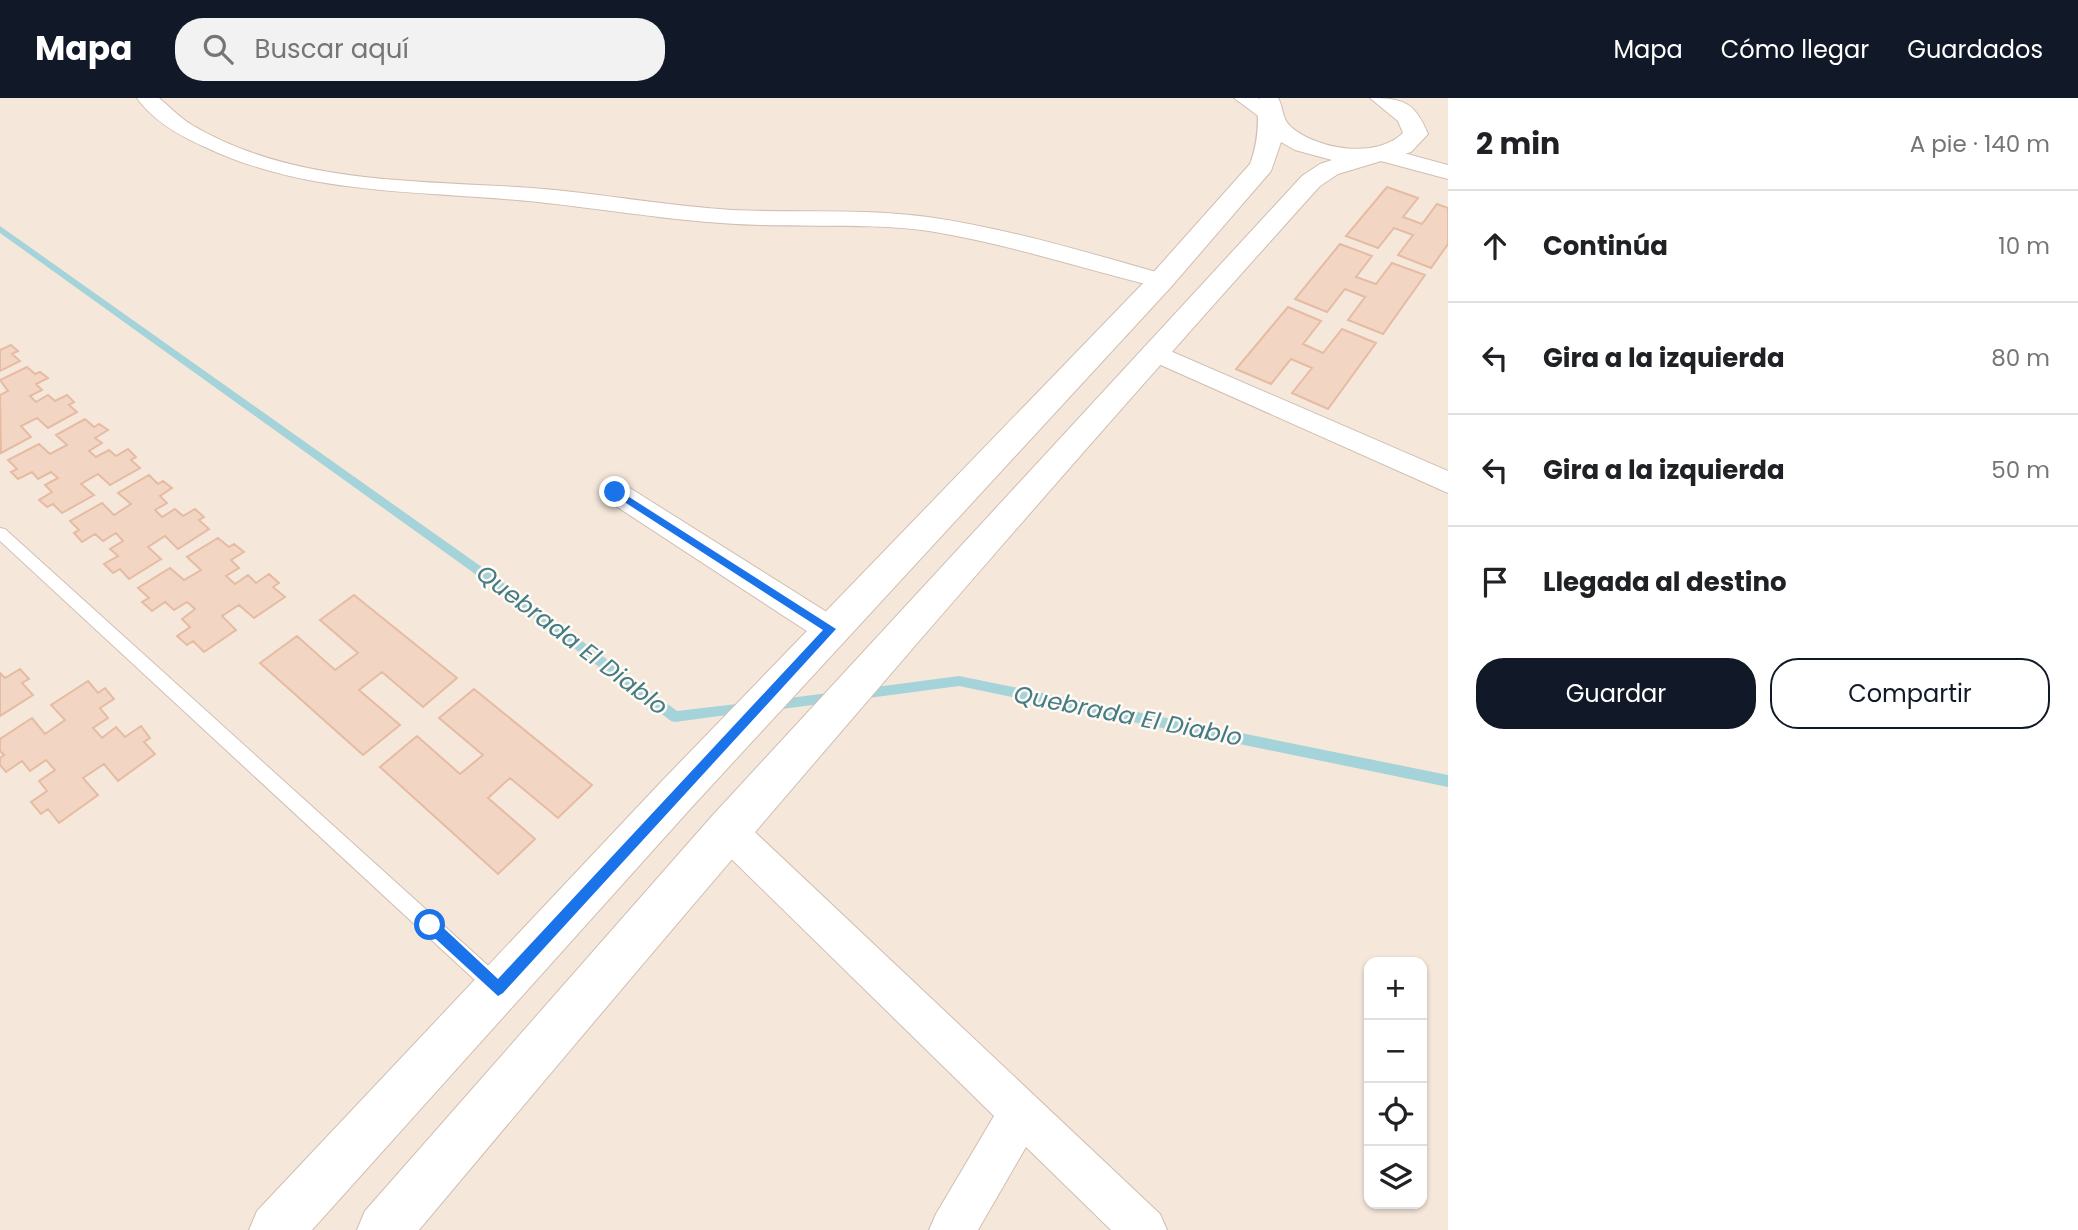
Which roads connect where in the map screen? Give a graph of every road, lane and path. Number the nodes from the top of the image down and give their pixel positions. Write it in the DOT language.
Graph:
graph roads {
  1 [pos="147,98"];
  2 [pos="1244,98"];
  3 [pos="1382,98"];
  4 [pos="1270,111"];
  5 [pos="1425,132"];
  6 [pos="1378,156"];
  7 [pos="1448,172"];
  8 [pos="1161,281"];
  9 [pos="1154,352"];
  10 [pos="1448,483"];
  11 [pos="615,492"];
  12 [pos="0,533"];
  13 [pos="830,631"];
  14 [pos="727,830"];
  15 [pos="498,989"];
  16 [pos="1021,1113"];
  17 [pos="276,1230"];
  18 [pos="384,1230"];
  19 [pos="952,1230"];
  20 [pos="1144,1230"];
  1 -- 8 [label="street"];
  2 -- 4 [label="street"];
  3 -- 5 [label="street"];
  4 -- 6 [label="street"];
  4 -- 8 [label="street"];
  5 -- 6 [label="street"];
  6 -- 7 [label="street"];
  6 -- 9 [label="street"];
  8 -- 13 [label="street"];
  9 -- 10 [label="street"];
  9 -- 14 [label="street"];
  11 -- 13 [label="street"];
  12 -- 15 [label="lane"];
  13 -- 15 [label="street"];
  14 -- 16 [label="street"];
  14 -- 18 [label="street"];
  15 -- 17 [label="street"];
  16 -- 19 [label="street"];
  16 -- 20 [label="street"];
}
